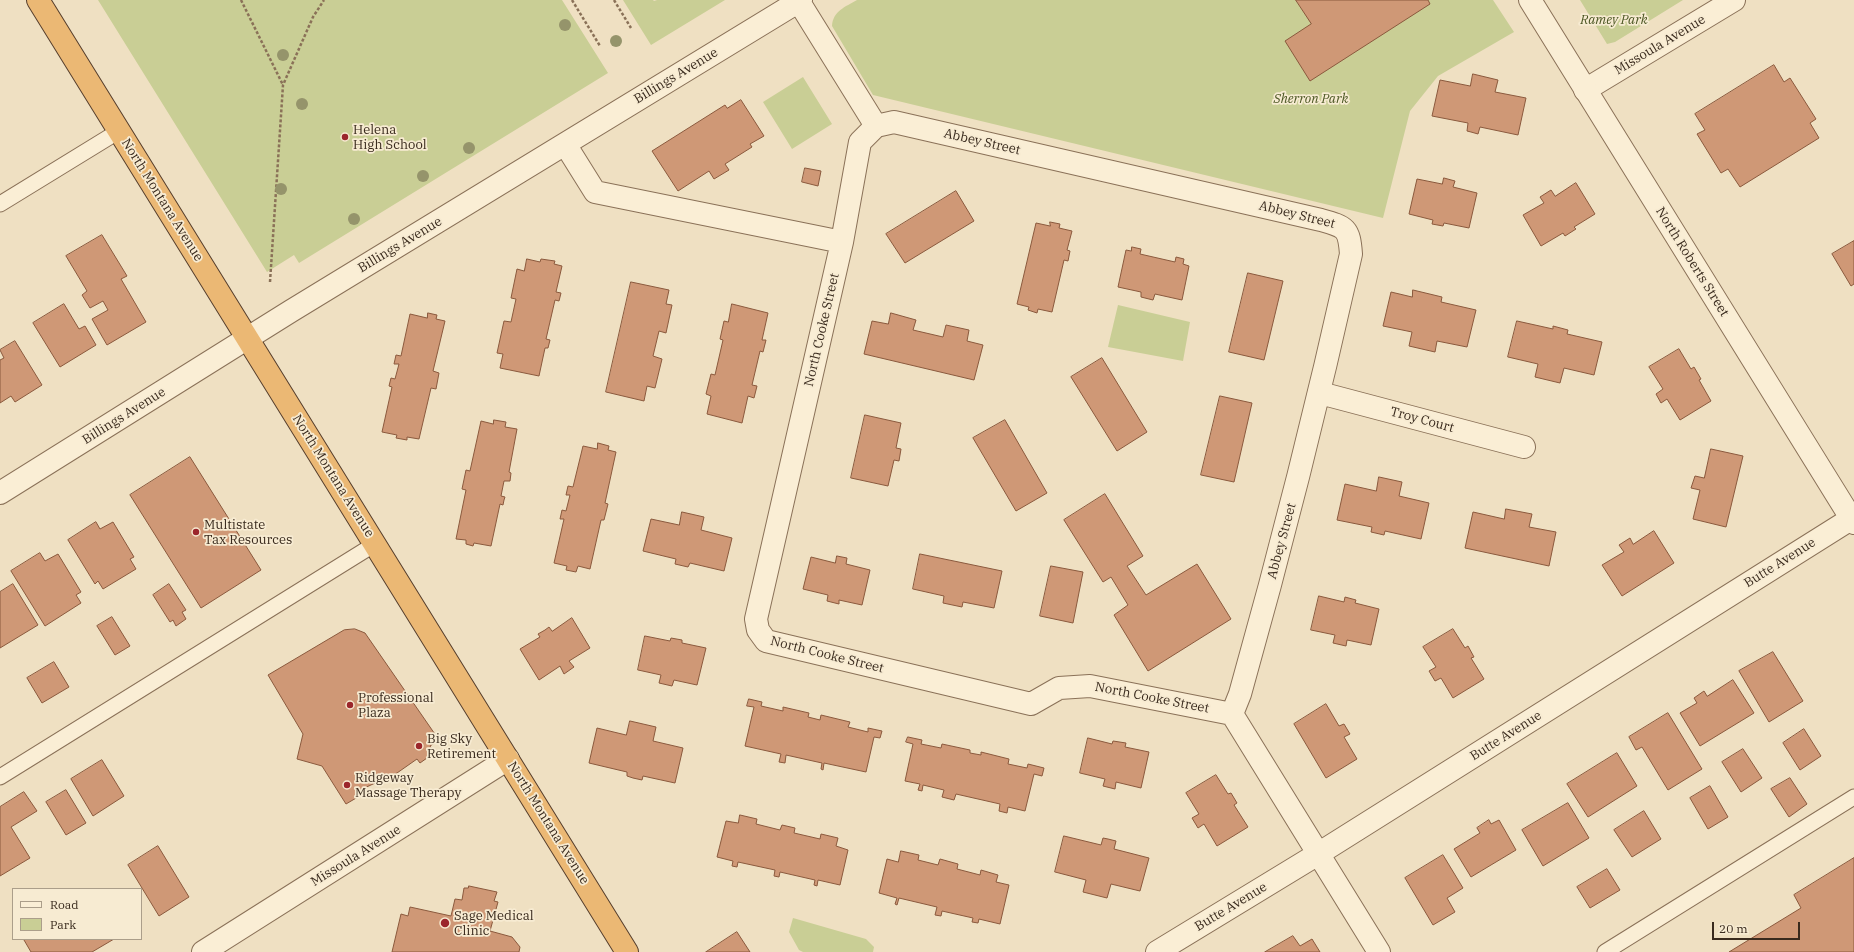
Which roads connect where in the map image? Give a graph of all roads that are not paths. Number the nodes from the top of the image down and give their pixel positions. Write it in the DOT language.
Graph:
graph roads {
  1 [pos="38,0"];
  2 [pos="1530,0"];
  3 [pos="1734,0"];
  4 [pos="800,1"];
  5 [pos="1585,90"];
  6 [pos="876,126"];
  7 [pos="119,131"];
  8 [pos="565,144"];
  9 [pos="0,204"];
  10 [pos="842,242"];
  11 [pos="248,338"];
  12 [pos="1320,393"];
  13 [pos="1524,447"];
  14 [pos="0,493"];
  15 [pos="1853,519"];
  16 [pos="375,544"];
  17 [pos="1232,714"];
  18 [pos="508,759"];
  19 [pos="0,777"];
  20 [pos="1854,797"];
  21 [pos="1318,854"];
  22 [pos="203,952"];
  23 [pos="627,952"];
  24 [pos="1157,952"];
  25 [pos="1379,952"];
  26 [pos="1605,952"];
  1 -- 7 [label="highway, North Montana Avenue"];
  2 -- 5 [label="street, North Roberts Street"];
  3 -- 5 [label="street, Missoula Avenue"];
  4 -- 6 [label="street"];
  4 -- 8 [label="street, Billings Avenue"];
  5 -- 15 [label="street, North Roberts Street"];
  6 -- 10 [label="street, North Cooke Street"];
  6 -- 12 [label="street, Abbey Street"];
  7 -- 9 [label="lane"];
  7 -- 11 [label="highway, North Montana Avenue"];
  8 -- 10 [label="street"];
  8 -- 11 [label="street, Billings Avenue"];
  10 -- 17 [label="street, North Cooke Street"];
  11 -- 14 [label="street, Billings Avenue"];
  11 -- 16 [label="highway, North Montana Avenue"];
  12 -- 13 [label="street, Troy Court"];
  12 -- 17 [label="street, Abbey Street"];
  15 -- 21 [label="street, Butte Avenue"];
  16 -- 18 [label="highway, North Montana Avenue"];
  16 -- 19 [label="lane"];
  17 -- 21 [label="street"];
  18 -- 22 [label="street, Missoula Avenue"];
  18 -- 23 [label="highway, North Montana Avenue"];
  20 -- 26 [label="lane"];
  21 -- 24 [label="street, Butte Avenue"];
  21 -- 25 [label="street"];
}
